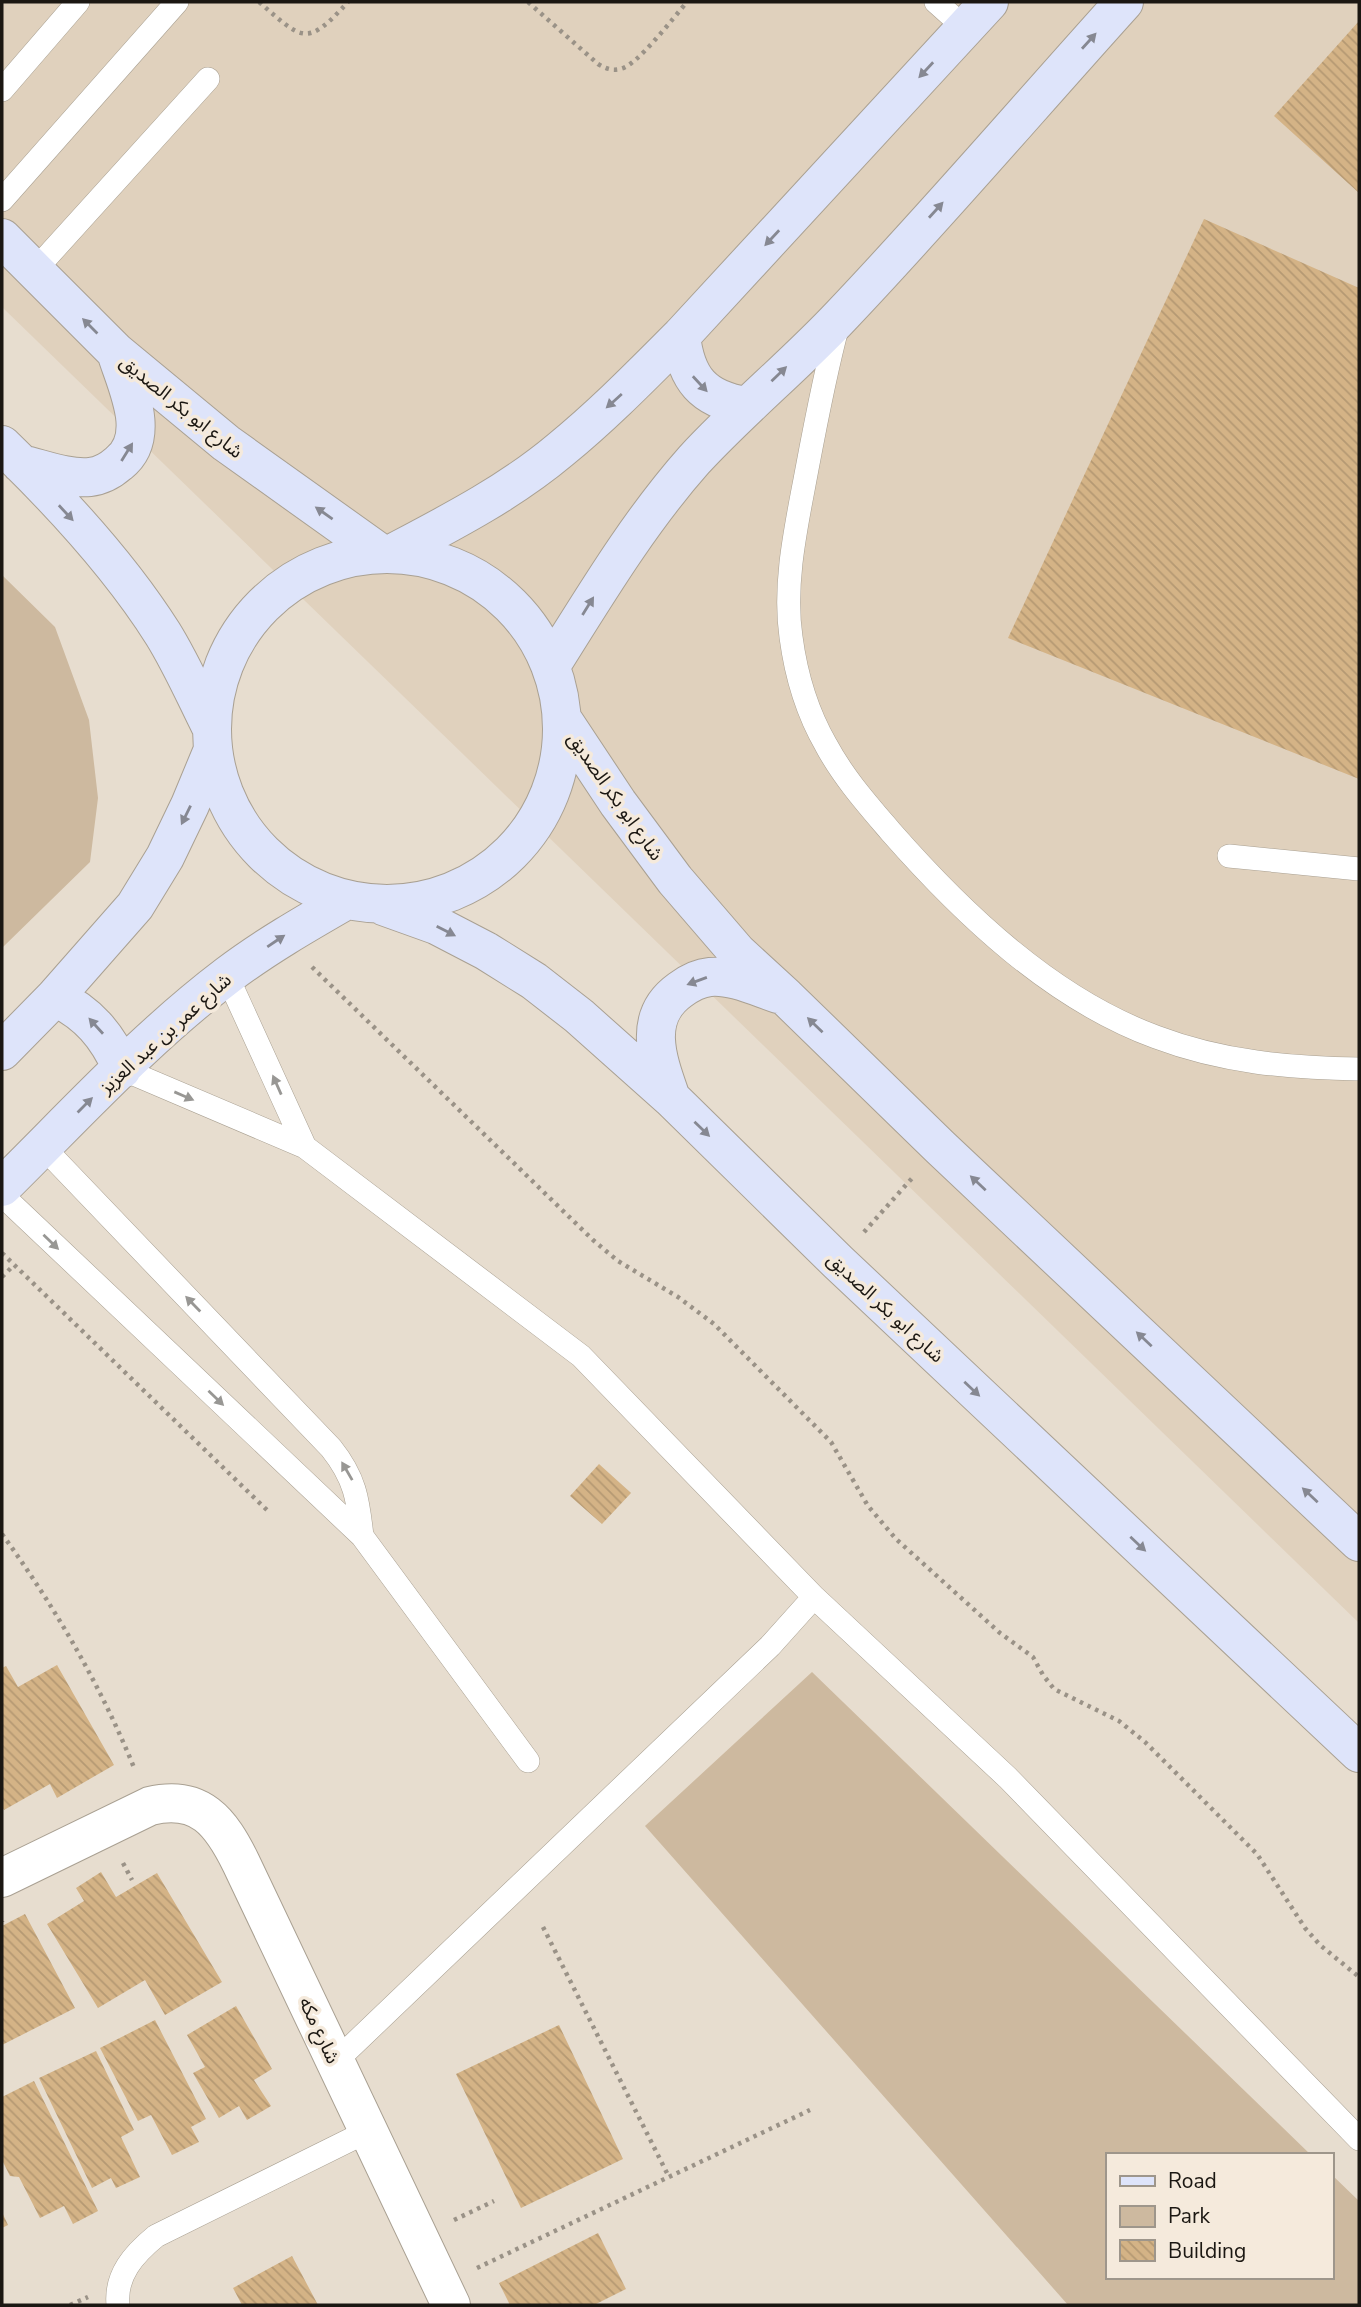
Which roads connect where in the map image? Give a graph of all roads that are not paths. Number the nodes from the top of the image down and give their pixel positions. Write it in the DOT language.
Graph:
graph roads {
  1 [pos="78,2"];
  2 [pos="177,2"];
  3 [pos="936,2"];
  4 [pos="1124,2"];
  5 [pos="969,10"];
  6 [pos="208,79"];
  7 [pos="2,90"];
  8 [pos="2,200"];
  9 [pos="2,237"];
  10 [pos="35,270"];
  11 [pos="840,317"];
  12 [pos="681,336"];
  13 [pos="116,352"];
  14 [pos="746,407"];
  15 [pos="11,455"];
  16 [pos="388,552"];
  17 [pos="552,664"];
  18 [pos="565,723"];
  19 [pos="211,738"];
  20 [pos="1229,856"];
  21 [pos="1359,870"];
  22 [pos="345,901"];
  23 [pos="383,906"];
  24 [pos="227,975"];
  25 [pos="55,997"];
  26 [pos="786,997"];
  27 [pos="2,1051"];
  28 [pos="122,1069"];
  29 [pos="1359,1069"];
  30 [pos="671,1098"];
  31 [pos="43,1147"];
  32 [pos="305,1147"];
  33 [pos="2,1187"];
  34 [pos="2,1195"];
  35 [pos="362,1536"];
  36 [pos="1359,1542"];
  37 [pos="814,1597"];
  38 [pos="1359,1753"];
  39 [pos="528,1761"];
  40 [pos="2,1878"];
  41 [pos="335,2062"];
  42 [pos="368,2131"];
  43 [pos="1359,2139"];
  44 [pos="446,2295"];
  45 [pos="118,2305"];
  1 -- 7 [label="lane"];
  2 -- 8 [label="lane"];
  3 -- 5 [label="lane"];
  11 -- 4 [label="main road, one-way"];
  5 -- 12 [label="main road, one-way"];
  6 -- 10 [label="lane"];
  9 -- 10 [label="main road, شارع ابو بكر الصديق"];
  13 -- 10 [label="main road, شارع ابو بكر الصديق, one-way"];
  14 -- 11 [label="main road, one-way"];
  11 -- 29 [label="lane"];
  12 -- 14 [label="main road, one-way"];
  12 -- 16 [label="main road, one-way"];
  15 -- 13 [label="main road, one-way"];
  16 -- 13 [label="main road, شارع ابو بكر الصديق, one-way"];
  17 -- 14 [label="main road, one-way"];
  15 -- 19 [label="main road, one-way"];
  16 -- 17 [label="main road"];
  16 -- 19 [label="main road"];
  17 -- 18 [label="main road"];
  18 -- 23 [label="main road"];
  18 -- 26 [label="main road, شارع ابو بكر الصديق"];
  19 -- 22 [label="main road"];
  19 -- 25 [label="main road, one-way"];
  20 -- 21 [label="lane"];
  22 -- 23 [label="main road"];
  24 -- 22 [label="main road, شارع عمر بن عبد العزيز, one-way"];
  23 -- 30 [label="main road, شارع ابو بكر الصديق, one-way"];
  24 -- 28 [label="main road, شارع عمر بن عبد العزيز"];
  32 -- 24 [label="lane, one-way"];
  25 -- 27 [label="main road"];
  28 -- 25 [label="main road, one-way"];
  26 -- 30 [label="main road, one-way"];
  36 -- 26 [label="main road, شارع ابو بكر الصديق, one-way"];
  31 -- 28 [label="main road, شارع عمر بن عبد العزيز, one-way"];
  28 -- 32 [label="lane, one-way"];
  30 -- 38 [label="main road, شارع ابو بكر الصديق, one-way"];
  31 -- 33 [label="main road, شارع عمر بن عبد العزيز"];
  35 -- 31 [label="lane, one-way"];
  32 -- 37 [label="lane"];
  34 -- 35 [label="lane, one-way"];
  35 -- 39 [label="lane"];
  37 -- 41 [label="lane"];
  37 -- 43 [label="lane"];
  40 -- 41 [label="street, شارع مكه"];
  41 -- 42 [label="street, شارع مكه"];
  42 -- 44 [label="street, شارع مكه"];
  42 -- 45 [label="lane"];
}
